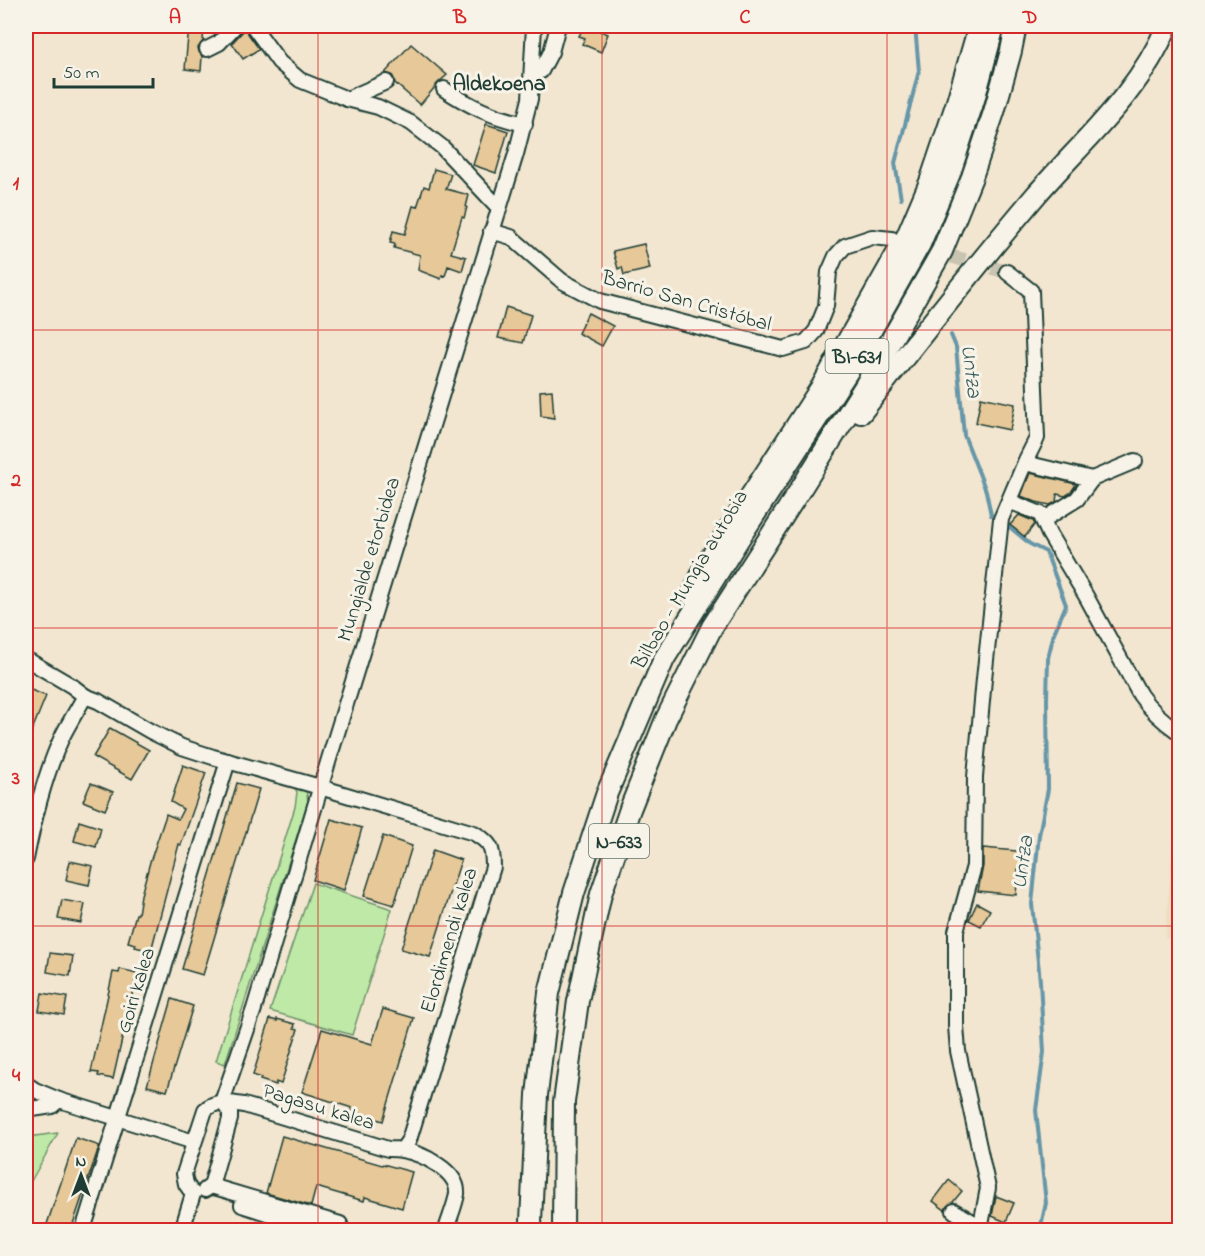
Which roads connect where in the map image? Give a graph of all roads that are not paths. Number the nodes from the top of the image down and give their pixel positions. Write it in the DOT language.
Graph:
graph roads {
  1 [pos="235,26"];
  2 [pos="253,26"];
  3 [pos="534,26"];
  4 [pos="558,26"];
  5 [pos="979,26"];
  6 [pos="994,26"];
  7 [pos="1016,26"];
  8 [pos="1167,26"];
  9 [pos="207,49"];
  10 [pos="532,72"];
  11 [pos="386,82"];
  12 [pos="444,89"];
  13 [pos="347,99"];
  14 [pos="525,124"];
  15 [pos="498,208"];
  16 [pos="491,231"];
  17 [pos="892,239"];
  18 [pos="1007,272"];
  19 [pos="1135,461"];
  20 [pos="1025,463"];
  21 [pos="1092,479"];
  22 [pos="800,490"];
  23 [pos="1009,501"];
  24 [pos="1040,514"];
  25 [pos="26,659"];
  26 [pos="664,659"];
  27 [pos="85,696"];
  28 [pos="1179,733"];
  29 [pos="228,761"];
  30 [pos="321,787"];
  31 [pos="26,859"];
  32 [pos="26,1084"];
  33 [pos="59,1100"];
  34 [pos="222,1102"];
  35 [pos="26,1110"];
  36 [pos="117,1118"];
  37 [pos="194,1142"];
  38 [pos="402,1150"];
  39 [pos="202,1191"];
  40 [pos="954,1211"];
  41 [pos="340,1224"];
  42 [pos="980,1228"];
  43 [pos="83,1230"];
  44 [pos="182,1230"];
  45 [pos="320,1230"];
  46 [pos="446,1230"];
  47 [pos="532,1230"];
  48 [pos="563,1230"];
  1 -- 9 [label="street"];
  2 -- 13 [label="street"];
  3 -- 10 [label="street, Mungialde etorbidea"];
  4 -- 10 [label="street"];
  5 -- 26 [label="highway, N-633"];
  6 -- 26 [label="highway, Bilbao - Mungia autobia / BI-631"];
  7 -- 22 [label="highway, BI-631"];
  8 -- 22 [label="highway"];
  10 -- 14 [label="street, Mungialde etorbidea"];
  11 -- 13 [label="street"];
  12 -- 14 [label="street"];
  13 -- 15 [label="street"];
  14 -- 15 [label="street, Mungialde etorbidea"];
  15 -- 16 [label="street, Mungialde etorbidea"];
  16 -- 17 [label="street, Barrio San Cristóbal"];
  16 -- 30 [label="street, Mungialde etorbidea"];
  18 -- 20 [label="street"];
  19 -- 21 [label="street"];
  20 -- 21 [label="street"];
  20 -- 23 [label="street"];
  21 -- 24 [label="street"];
  22 -- 48 [label="highway, N-633"];
  23 -- 24 [label="street"];
  23 -- 42 [label="street"];
  24 -- 28 [label="street"];
  25 -- 27 [label="street"];
  26 -- 47 [label="highway, Bilbao - Mungia autobia / N-633"];
  27 -- 29 [label="street"];
  27 -- 31 [label="street"];
  29 -- 30 [label="street"];
  29 -- 36 [label="street, Goiri kalea"];
  30 -- 34 [label="street, Mungialde etorbidea"];
  30 -- 38 [label="street, Elordimendi kalea"];
  32 -- 33 [label="street"];
  33 -- 35 [label="street"];
  33 -- 36 [label="street"];
  34 -- 37 [label="street, Mungialde etorbidea"];
  34 -- 38 [label="street, Pagasu kalea"];
  34 -- 39 [label="street"];
  36 -- 37 [label="street"];
  36 -- 43 [label="street, Goiri kalea"];
  37 -- 39 [label="street, Mungialde etorbidea"];
  38 -- 46 [label="street, Pagasu kalea"];
  39 -- 41 [label="street"];
  39 -- 44 [label="street"];
  39 -- 45 [label="street"];
  40 -- 42 [label="street"];
}
